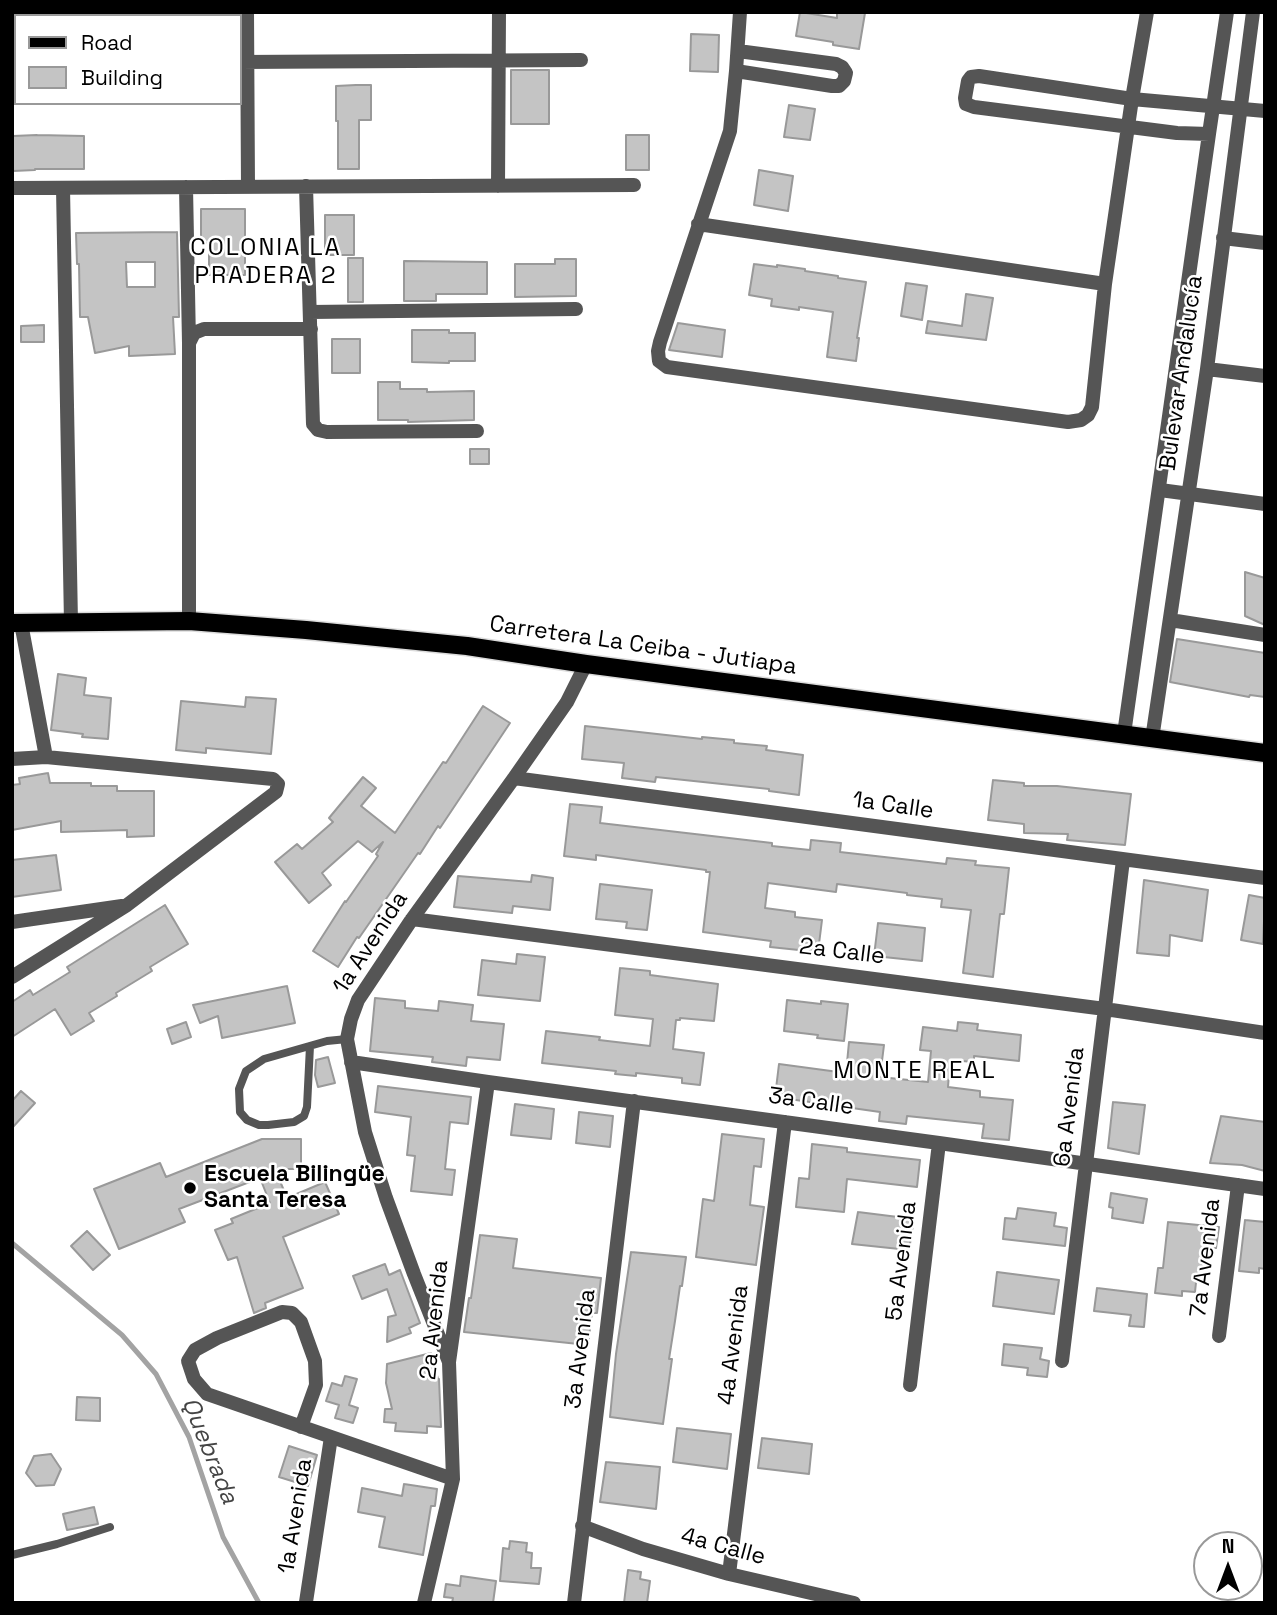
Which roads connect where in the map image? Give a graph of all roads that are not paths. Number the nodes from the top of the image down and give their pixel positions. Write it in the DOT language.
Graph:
graph roads {
  1 [pos="247,12"];
  2 [pos="499,12"];
  3 [pos="740,12"];
  4 [pos="1147,12"];
  5 [pos="1227,12"];
  6 [pos="1253,12"];
  7 [pos="738,51"];
  8 [pos="498,60"];
  9 [pos="581,60"];
  10 [pos="243,62"];
  11 [pos="736,71"];
  12 [pos="1132,99"];
  13 [pos="1214,106"];
  14 [pos="1240,108"];
  15 [pos="1265,111"];
  16 [pos="1129,126"];
  17 [pos="1209,134"];
  18 [pos="634,185"];
  19 [pos="306,186"];
  20 [pos="498,186"];
  21 [pos="63,187"];
  22 [pos="186,187"];
  23 [pos="248,187"];
  24 [pos="12,188"];
  25 [pos="698,224"];
  26 [pos="1223,238"];
  27 [pos="1265,243"];
  28 [pos="1105,284"];
  29 [pos="576,309"];
  30 [pos="310,312"];
  31 [pos="311,329"];
  32 [pos="189,343"];
  33 [pos="1207,369"];
  34 [pos="1265,376"];
  35 [pos="477,431"];
  36 [pos="1160,490"];
  37 [pos="1188,494"];
  38 [pos="1265,504"];
  39 [pos="189,621"];
  40 [pos="1170,621"];
  41 [pos="71,623"];
  42 [pos="17,624"];
  43 [pos="1265,635"];
  44 [pos="586,664"];
  45 [pos="1124,734"];
  46 [pos="1152,738"];
  47 [pos="1265,753"];
  48 [pos="46,758"];
  49 [pos="12,759"];
  50 [pos="514,778"];
  51 [pos="1123,860"];
  52 [pos="1265,878"];
  53 [pos="127,905"];
  54 [pos="412,919"];
  55 [pos="12,922"];
  56 [pos="12,977"];
  57 [pos="1105,1009"];
  58 [pos="1265,1032"];
  59 [pos="347,1039"];
  60 [pos="310,1046"];
  61 [pos="351,1062"];
  62 [pos="488,1082"];
  63 [pos="634,1101"];
  64 [pos="785,1122"];
  65 [pos="939,1143"];
  66 [pos="1086,1164"];
  67 [pos="1237,1185"];
  68 [pos="1265,1189"];
  69 [pos="1219,1336"];
  70 [pos="1062,1360"];
  71 [pos="449,1362"];
  72 [pos="910,1385"];
  73 [pos="301,1427"];
  74 [pos="331,1437"];
  75 [pos="453,1479"];
  76 [pos="583,1526"];
  77 [pos="110,1527"];
  78 [pos="12,1555"];
  79 [pos="729,1574"];
  80 [pos="306,1602"];
  81 [pos="424,1603"];
  82 [pos="574,1603"];
  83 [pos="854,1603"];
  1 -- 10 [label="street"];
  2 -- 8 [label="street"];
  3 -- 7 [label="street"];
  4 -- 12 [label="street"];
  5 -- 13 [label="street, Bulevar Andalucía"];
  6 -- 14 [label="street, Bulevar Andalucía"];
  7 -- 11 [label="street"];
  7 -- 11 [label="street"];
  8 -- 9 [label="street"];
  8 -- 10 [label="street"];
  8 -- 20 [label="street"];
  10 -- 23 [label="street"];
  11 -- 25 [label="street"];
  12 -- 13 [label="street"];
  12 -- 16 [label="street"];
  12 -- 16 [label="street"];
  13 -- 14 [label="street"];
  13 -- 17 [label="street, Bulevar Andalucía"];
  14 -- 15 [label="street"];
  14 -- 26 [label="street, Bulevar Andalucía"];
  16 -- 17 [label="street"];
  16 -- 28 [label="street"];
  17 -- 36 [label="street, Bulevar Andalucía"];
  18 -- 20 [label="street"];
  19 -- 20 [label="street"];
  19 -- 23 [label="street"];
  19 -- 30 [label="street"];
  21 -- 22 [label="street"];
  21 -- 24 [label="street"];
  21 -- 41 [label="street"];
  22 -- 23 [label="street"];
  22 -- 32 [label="street"];
  25 -- 28 [label="street"];
  25 -- 28 [label="street"];
  26 -- 27 [label="street"];
  26 -- 33 [label="street, Bulevar Andalucía"];
  29 -- 30 [label="street"];
  30 -- 31 [label="street"];
  31 -- 32 [label="street"];
  31 -- 35 [label="street"];
  32 -- 39 [label="street"];
  33 -- 34 [label="street"];
  33 -- 37 [label="street, Bulevar Andalucía"];
  36 -- 37 [label="street"];
  36 -- 45 [label="street, Bulevar Andalucía"];
  37 -- 38 [label="street"];
  37 -- 40 [label="street, Bulevar Andalucía"];
  39 -- 41 [label="main road, Carretera La Ceiba - Jutiapa"];
  39 -- 44 [label="main road, Carretera La Ceiba - Jutiapa"];
  40 -- 43 [label="street"];
  40 -- 46 [label="street, Bulevar Andalucía"];
  41 -- 42 [label="main road, Carretera La Ceiba - Jutiapa"];
  42 -- 48 [label="street"];
  44 -- 45 [label="main road, Carretera La Ceiba - Jutiapa"];
  44 -- 50 [label="street, 1a Avenida"];
  45 -- 46 [label="main road, Carretera La Ceiba - Jutiapa"];
  46 -- 47 [label="main road, Carretera La Ceiba - Jutiapa"];
  48 -- 49 [label="street"];
  48 -- 53 [label="street"];
  50 -- 51 [label="street, 1a Calle"];
  50 -- 54 [label="street, 1a Avenida"];
  51 -- 52 [label="street, 1a Calle"];
  51 -- 57 [label="street, 6a Avenida"];
  53 -- 55 [label="street"];
  53 -- 56 [label="street"];
  54 -- 57 [label="street, 2a Calle"];
  54 -- 59 [label="street, 1a Avenida"];
  57 -- 58 [label="street, 2a Calle"];
  57 -- 66 [label="street, 6a Avenida"];
  59 -- 60 [label="lane"];
  59 -- 61 [label="street, 1a Avenida"];
  60 -- 60 [label="lane"];
  61 -- 62 [label="street, 3a Calle"];
  61 -- 71 [label="street, 1a Avenida"];
  62 -- 63 [label="street, 3a Calle"];
  62 -- 71 [label="street, 2a Avenida"];
  63 -- 64 [label="street, 3a Calle"];
  63 -- 76 [label="street, 3a Avenida"];
  64 -- 65 [label="street, 3a Calle"];
  64 -- 79 [label="street, 4a Avenida"];
  65 -- 66 [label="street, 3a Calle"];
  65 -- 72 [label="street, 5a Avenida"];
  66 -- 67 [label="street, 3a Calle"];
  66 -- 70 [label="street, 6a Avenida"];
  67 -- 68 [label="street, 3a Calle"];
  67 -- 69 [label="street, 7a Avenida"];
  71 -- 75 [label="street, 2a Avenida"];
  73 -- 73 [label="street"];
  73 -- 74 [label="street"];
  74 -- 75 [label="street"];
  74 -- 80 [label="street, 1a Avenida"];
  75 -- 81 [label="street, 2a Avenida"];
  76 -- 79 [label="street, 4a Calle"];
  76 -- 82 [label="street, 3a Avenida"];
  77 -- 78 [label="lane"];
  79 -- 83 [label="street, 4a Calle"];
}
